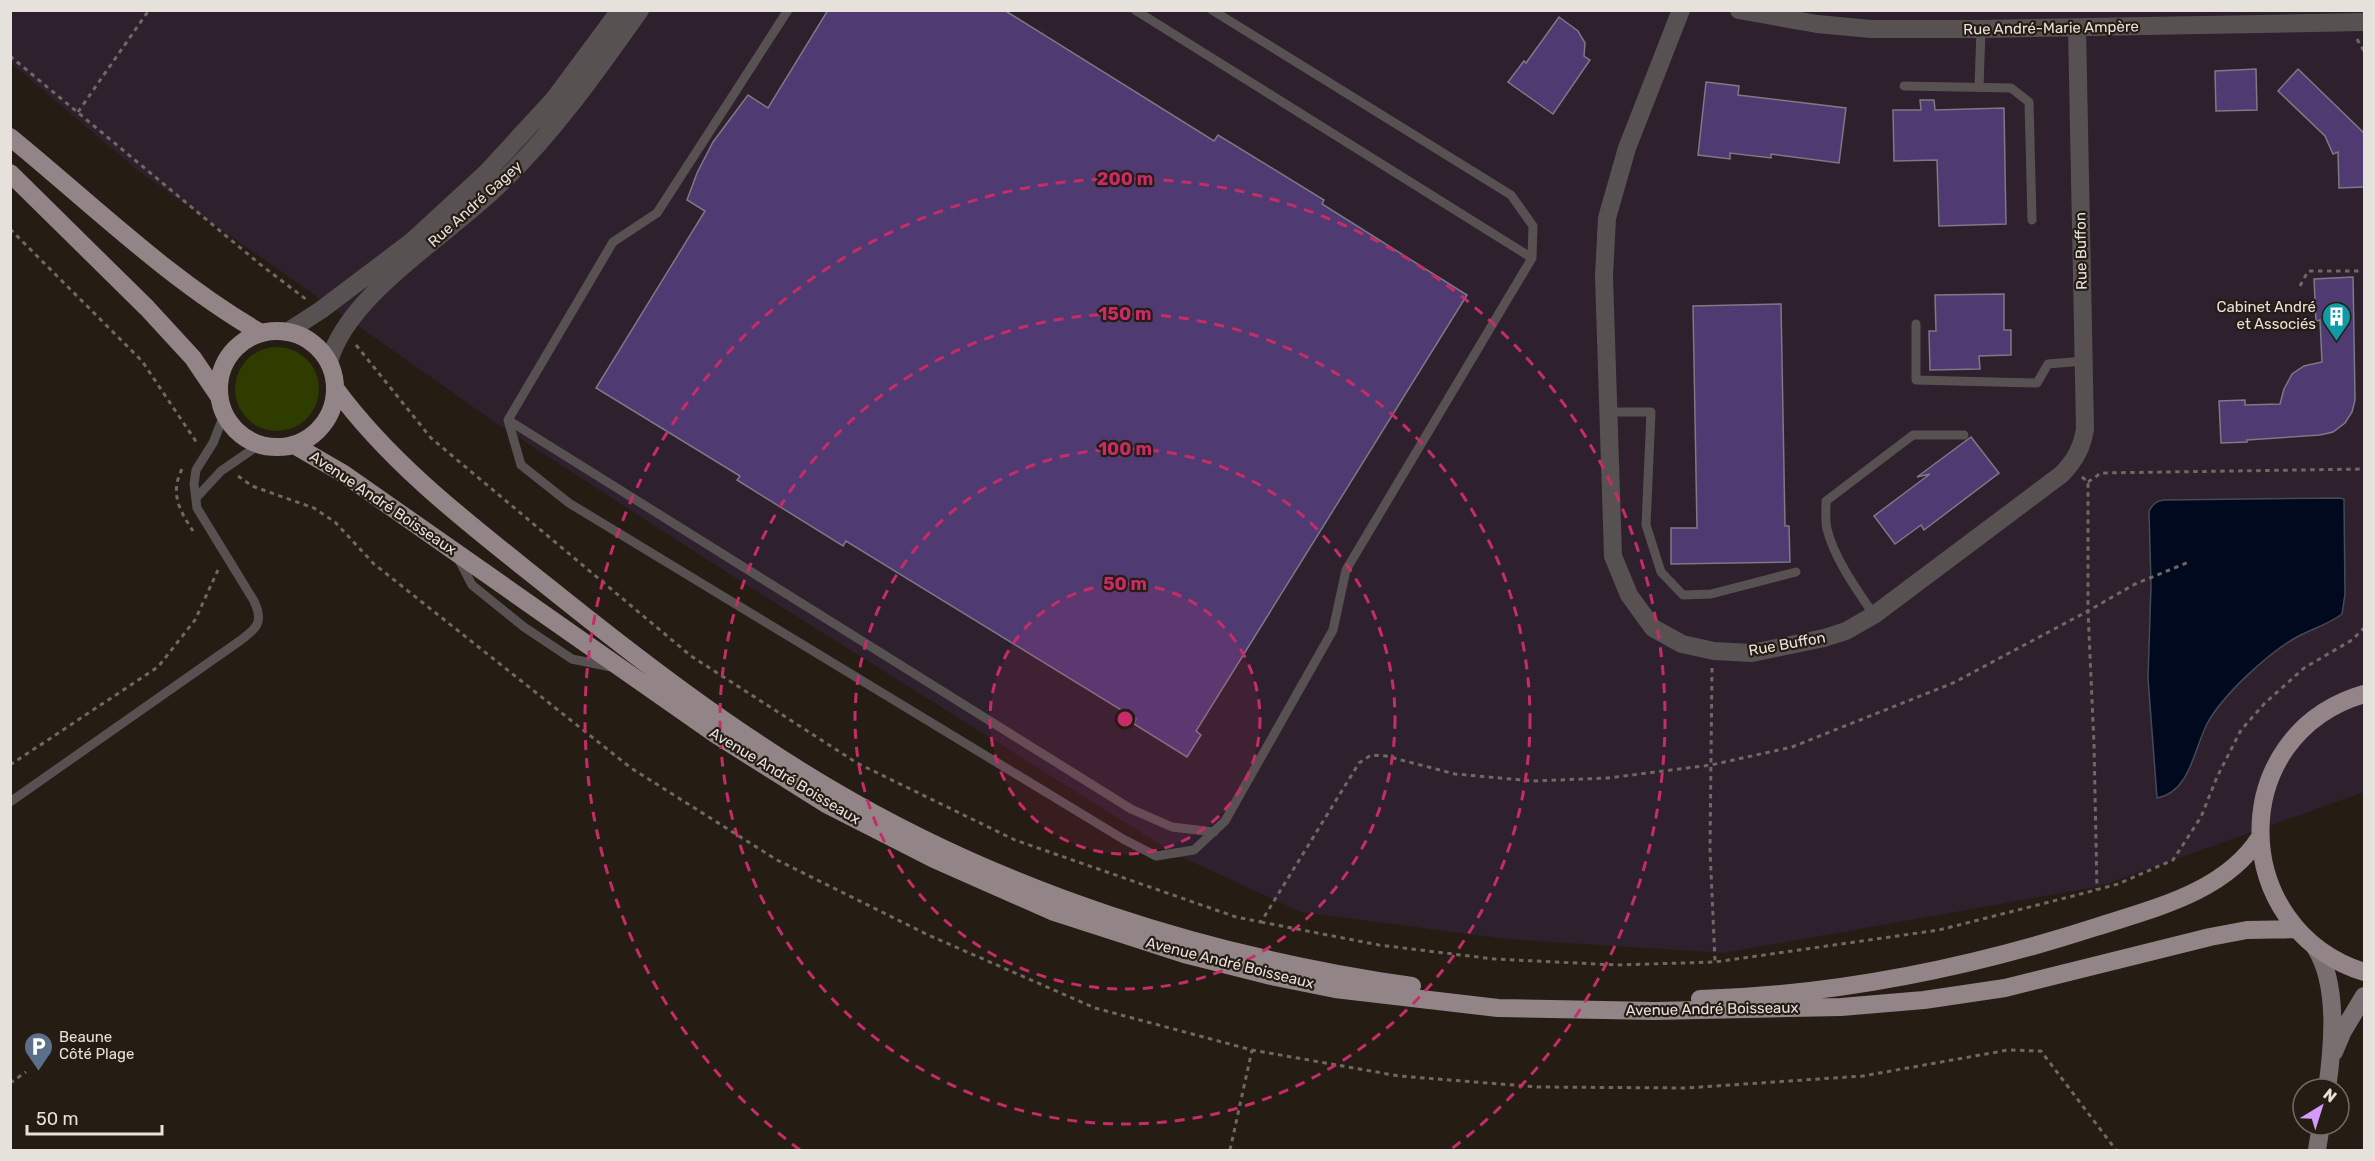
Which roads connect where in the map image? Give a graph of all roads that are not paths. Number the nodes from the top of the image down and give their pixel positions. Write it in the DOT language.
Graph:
graph roads {
  1 [pos="620,10"];
  2 [pos="640,10"];
  3 [pos="788,10"];
  4 [pos="1135,10"];
  5 [pos="1212,10"];
  6 [pos="1681,10"];
  7 [pos="1739,10"];
  8 [pos="2364,22"];
  9 [pos="2077,27"];
  10 [pos="1981,30"];
  11 [pos="1904,86"];
  12 [pos="1979,87"];
  13 [pos="10,137"];
  14 [pos="10,173"];
  15 [pos="2032,220"];
  16 [pos="1532,258"];
  17 [pos="1916,324"];
  18 [pos="287,332"];
  19 [pos="261,333"];
  20 [pos="2084,361"];
  21 [pos="329,363"];
  22 [pos="335,388"];
  23 [pos="218,395"];
  24 [pos="1608,412"];
  25 [pos="224,415"];
  26 [pos="508,420"];
  27 [pos="1964,435"];
  28 [pos="259,445"];
  29 [pos="294,445"];
  30 [pos="196,498"];
  31 [pos="1796,572"];
  32 [pos="1874,615"];
  33 [pos="2364,694"];
  34 [pos="10,802"];
  35 [pos="1214,831"];
  36 [pos="2260,837"];
  37 [pos="2296,929"];
  38 [pos="2315,946"];
  39 [pos="2364,972"];
  40 [pos="2364,996"];
  41 [pos="2331,1059"];
  42 [pos="2329,1077"];
  1 -- 18 [label="street, Rue André Gagey"];
  2 -- 21 [label="street, Rue André Gagey"];
  3 -- 26 [label="lane"];
  4 -- 16 [label="lane"];
  5 -- 16 [label="lane"];
  6 -- 24 [label="street, Rue Buffon"];
  7 -- 10 [label="street, Rue André-Marie Ampère"];
  8 -- 9 [label="street, Rue André-Marie Ampère"];
  9 -- 10 [label="street, Rue André-Marie Ampère"];
  9 -- 20 [label="street, Rue Buffon"];
  10 -- 12 [label="lane"];
  11 -- 12 [label="lane"];
  12 -- 15 [label="lane"];
  13 -- 19 [label="main road"];
  14 -- 23 [label="main road"];
  16 -- 35 [label="lane"];
  17 -- 20 [label="lane"];
  18 -- 19 [label="main road"];
  18 -- 21 [label="main road"];
  19 -- 23 [label="main road"];
  20 -- 32 [label="street, Rue Buffon"];
  21 -- 22 [label="main road"];
  22 -- 29 [label="main road"];
  22 -- 36 [label="main road, Avenue André Boisseaux"];
  23 -- 25 [label="main road"];
  24 -- 31 [label="lane"];
  24 -- 32 [label="street, Rue Buffon"];
  25 -- 28 [label="main road"];
  25 -- 30 [label="lane"];
  26 -- 35 [label="lane"];
  26 -- 35 [label="lane"];
  27 -- 32 [label="lane"];
  28 -- 29 [label="main road"];
  28 -- 30 [label="lane"];
  29 -- 37 [label="main road, Avenue André Boisseaux"];
  30 -- 34 [label="lane"];
  33 -- 36 [label="main road"];
  36 -- 37 [label="main road"];
  37 -- 38 [label="main road"];
  38 -- 39 [label="main road"];
  38 -- 41 [label="street"];
  40 -- 41 [label="street"];
  41 -- 42 [label="street"];
}
